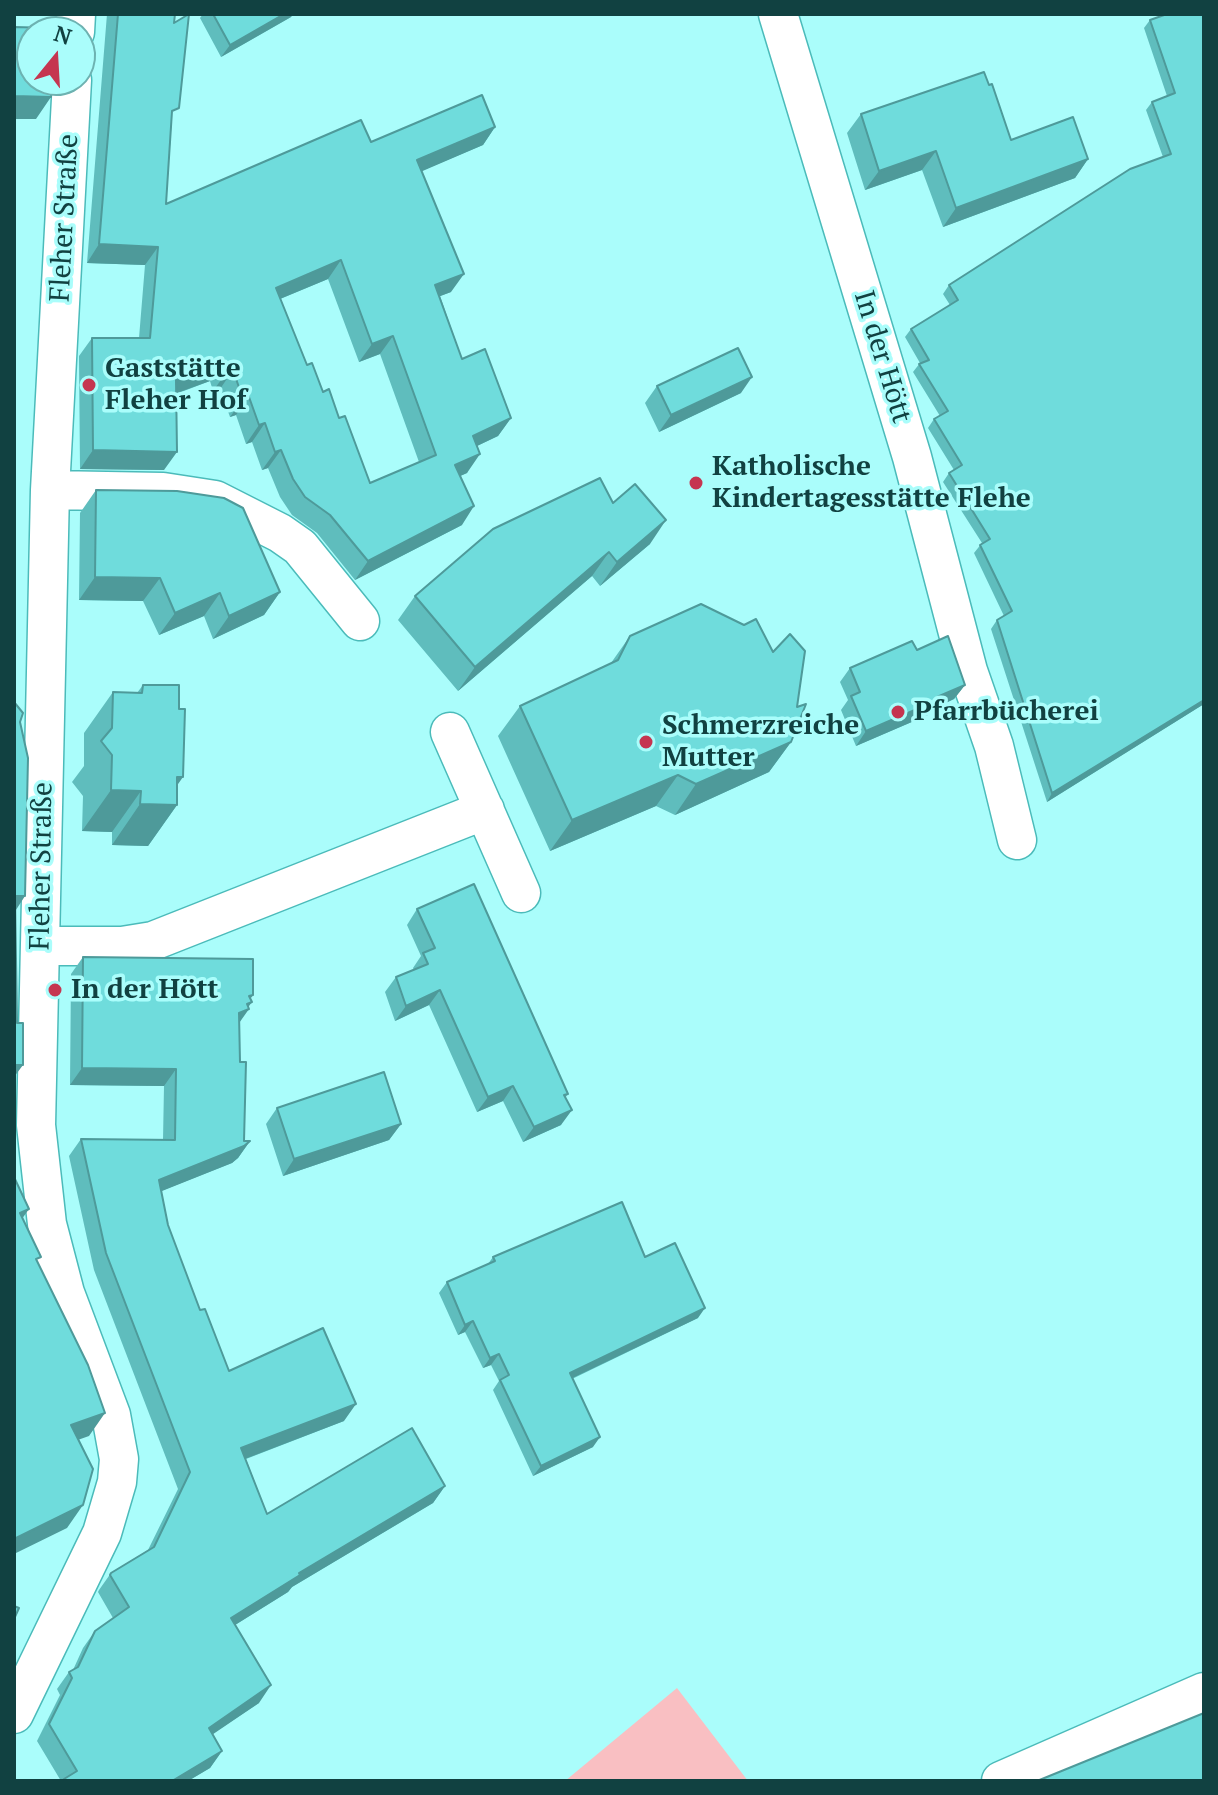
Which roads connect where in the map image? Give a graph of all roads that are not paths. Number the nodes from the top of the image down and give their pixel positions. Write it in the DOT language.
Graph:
graph roads {
  1 [pos="778,14"];
  2 [pos="71,96"];
  3 [pos="50,490"];
  4 [pos="360,621"];
  5 [pos="450,732"];
  6 [pos="485,810"];
  7 [pos="1017,840"];
  8 [pos="521,893"];
  9 [pos="41,946"];
  10 [pos="1204,1692"];
  11 [pos="14,1714"];
  12 [pos="1001,1781"];
  1 -- 7 [label="street, In der Hött"];
  2 -- 3 [label="street, Fleher Straße"];
  3 -- 4 [label="street"];
  3 -- 9 [label="street, Fleher Straße"];
  5 -- 6 [label="street"];
  6 -- 8 [label="street"];
  6 -- 9 [label="street"];
  9 -- 11 [label="street, Fleher Straße"];
  10 -- 12 [label="street"];
}
